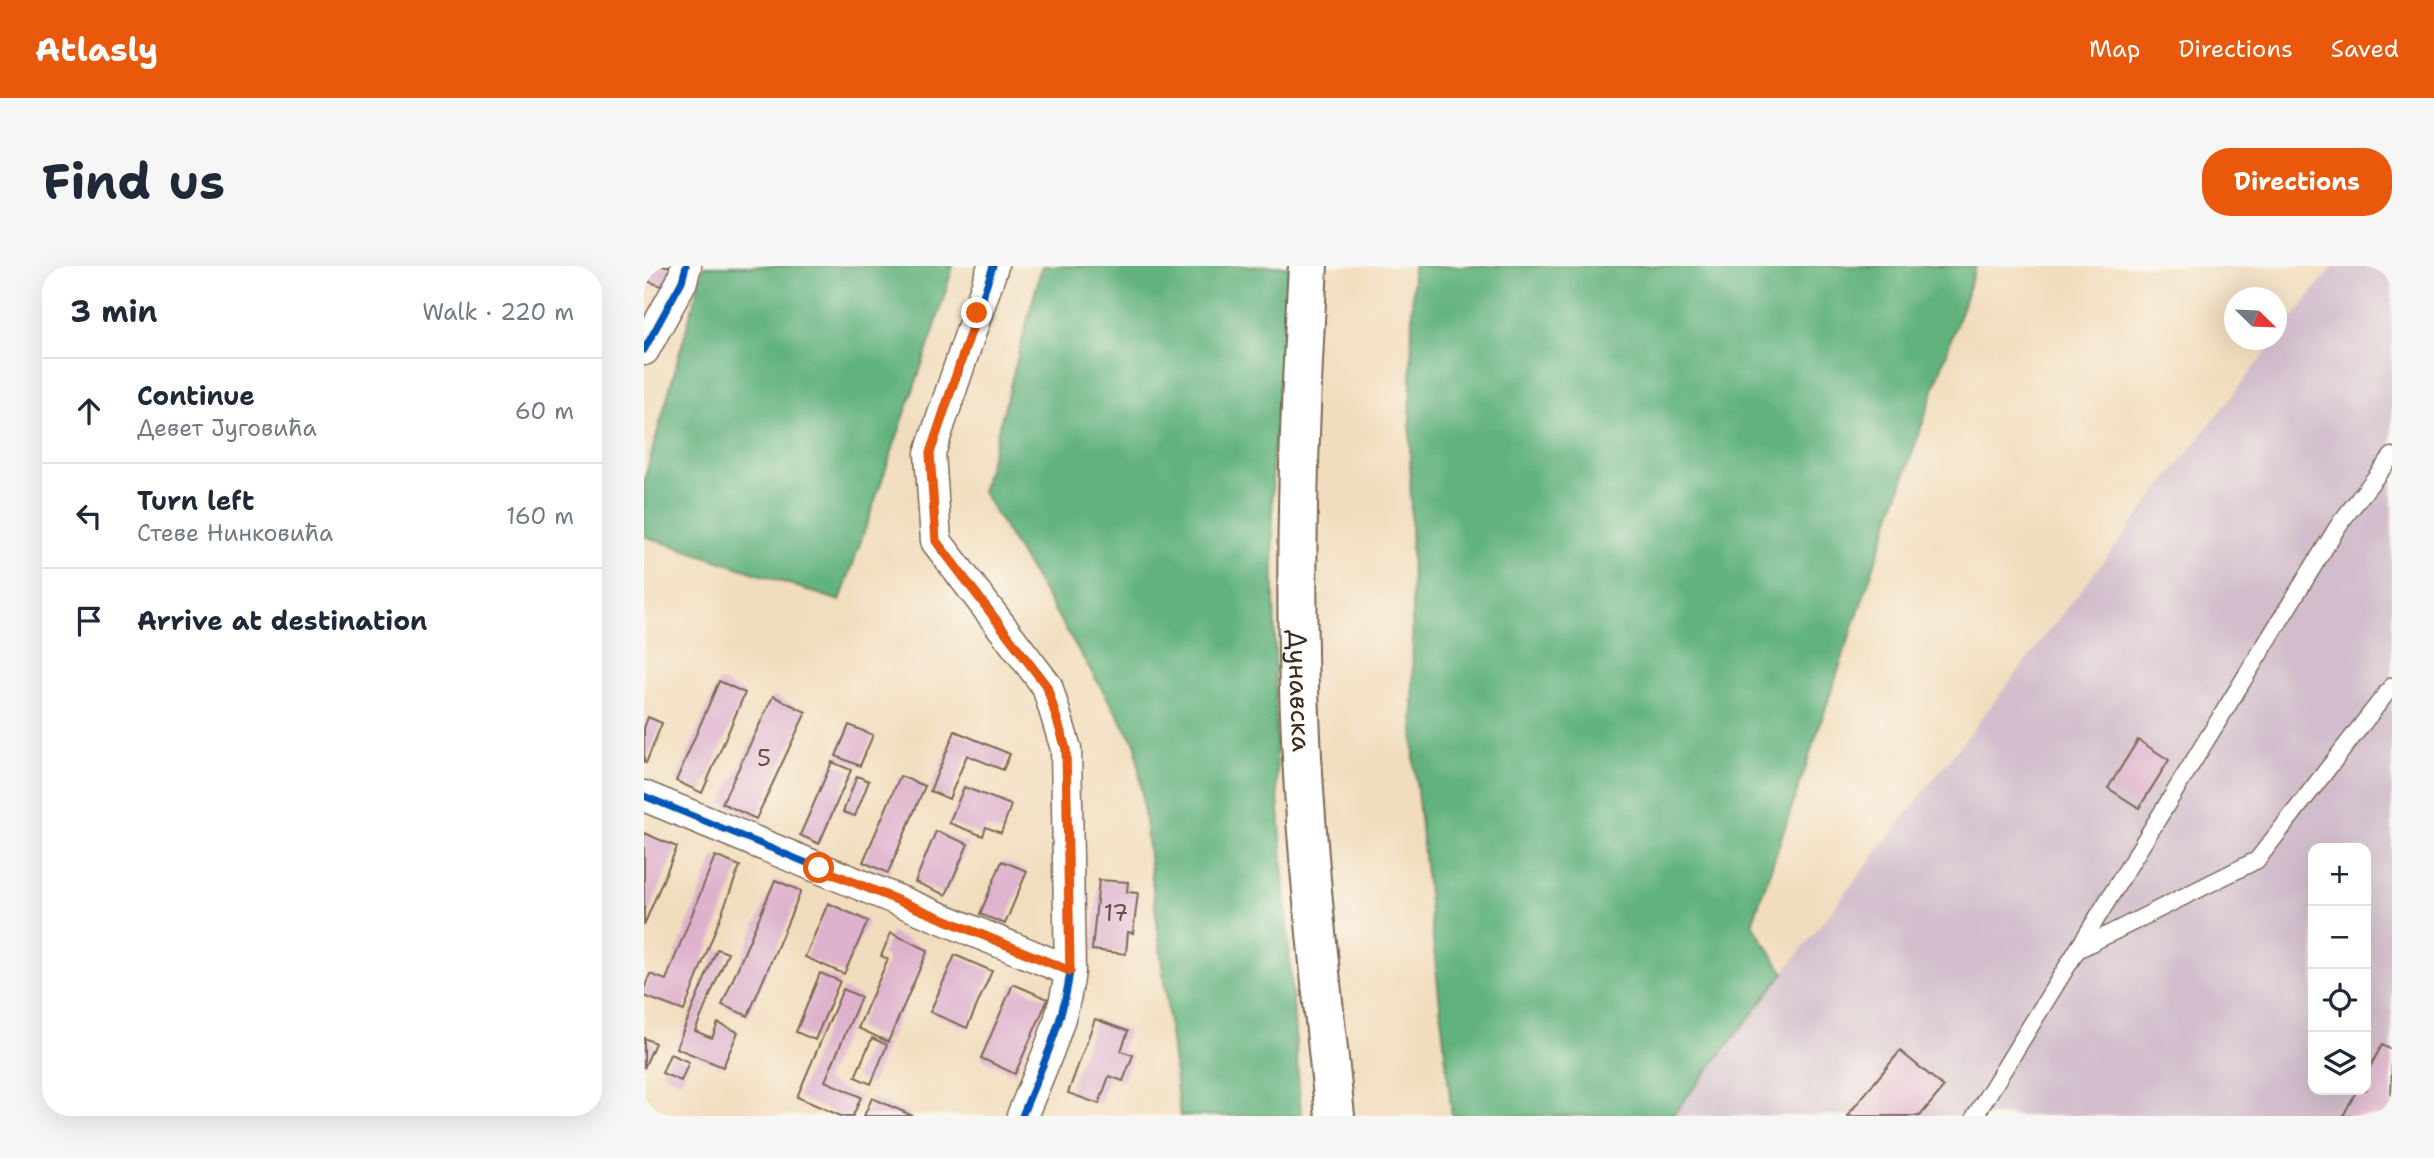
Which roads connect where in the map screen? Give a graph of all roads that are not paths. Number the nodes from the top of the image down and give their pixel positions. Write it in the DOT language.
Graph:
graph roads {
  1 [pos="686,266"];
  2 [pos="993,266"];
  3 [pos="1308,266"];
  4 [pos="644,350"];
  5 [pos="2392,456"];
  6 [pos="2392,686"];
  7 [pos="644,796"];
  8 [pos="2078,949"];
  9 [pos="1070,971"];
  10 [pos="1022,1116"];
  11 [pos="1335,1116"];
  12 [pos="1975,1116"];
  1 -- 4 [label="street"];
  2 -- 9 [label="street"];
  3 -- 11 [label="main road, Дунавска"];
  5 -- 8 [label="lane"];
  6 -- 8 [label="lane"];
  7 -- 9 [label="street"];
  8 -- 12 [label="lane"];
  9 -- 10 [label="street"];
}
